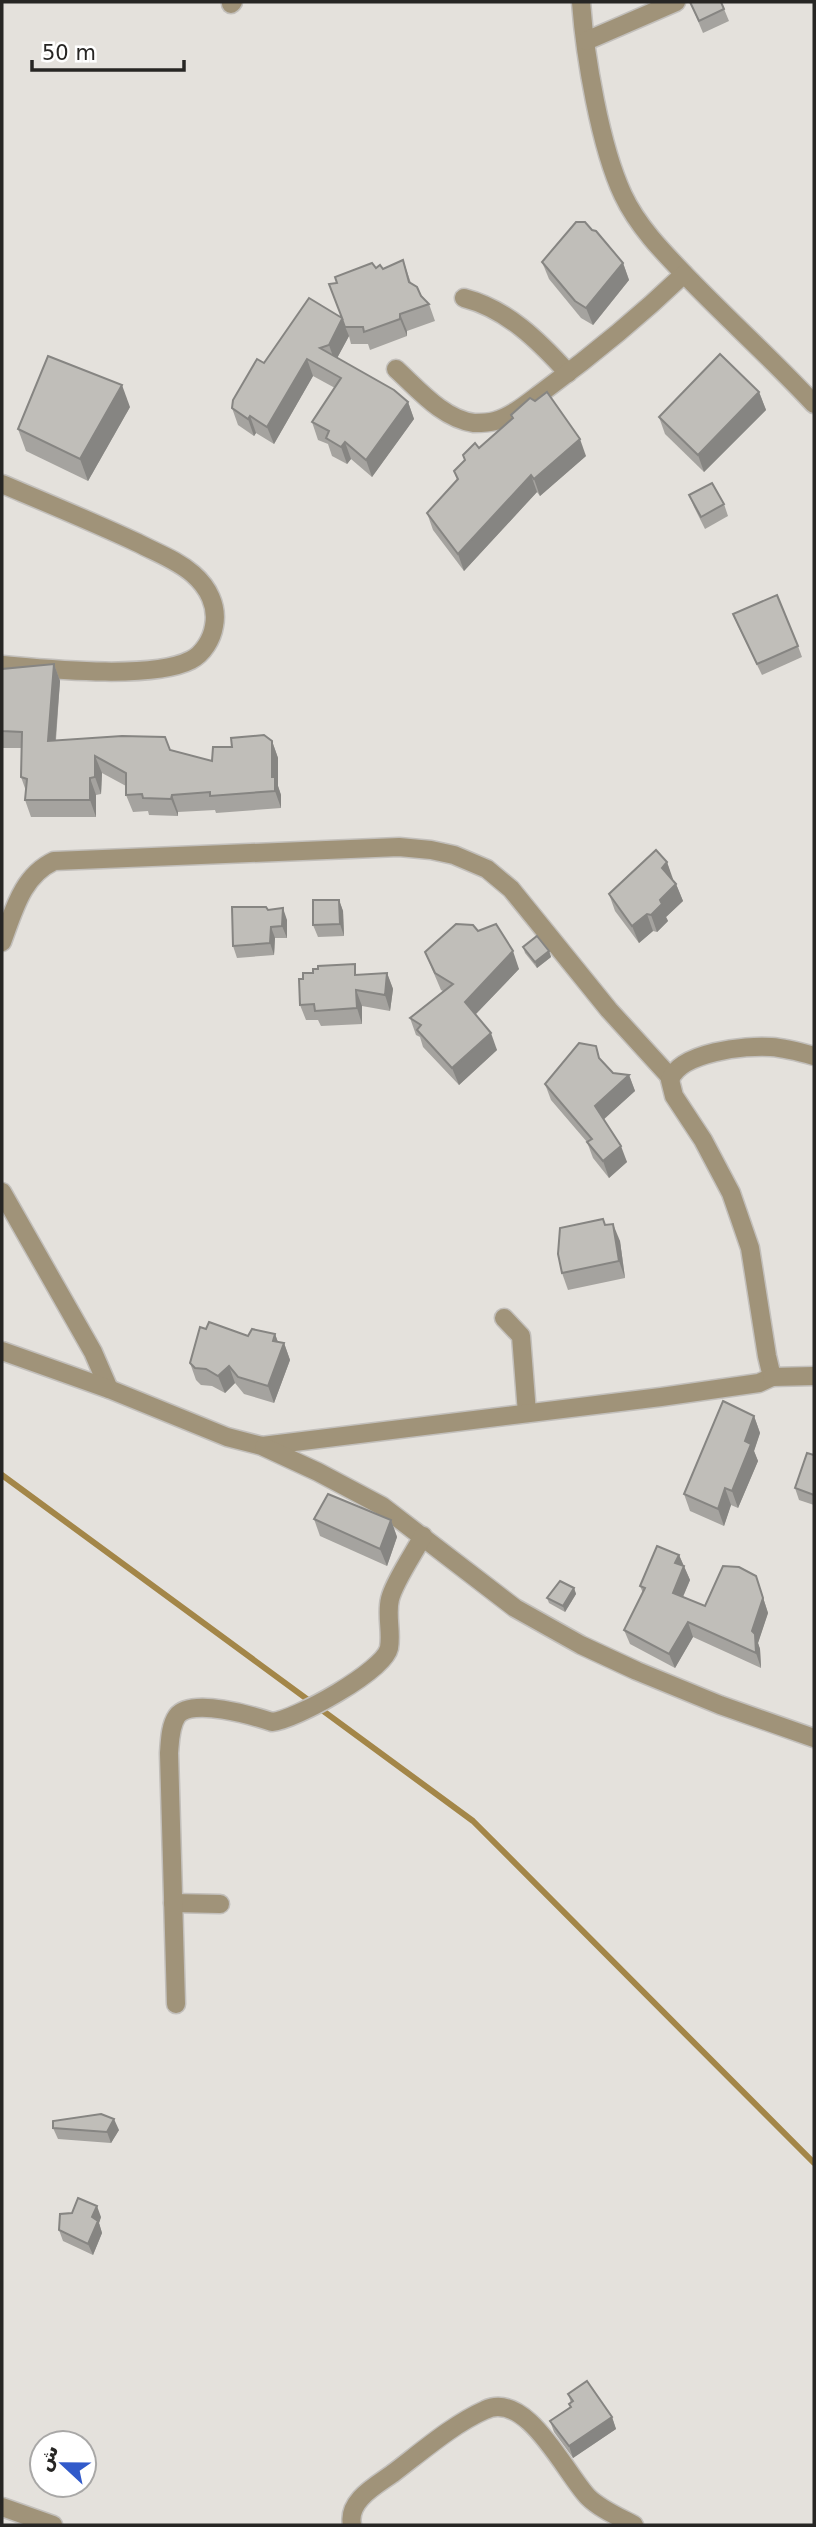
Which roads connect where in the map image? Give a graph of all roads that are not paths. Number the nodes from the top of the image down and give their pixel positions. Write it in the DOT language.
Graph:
graph roads {
  1 [pos="581,2"];
  2 [pos="676,2"];
  3 [pos="586,41"];
  4 [pos="684,274"];
  5 [pos="464,299"];
  6 [pos="397,369"];
  7 [pos="568,373"];
  8 [pos="814,404"];
  9 [pos="2,484"];
  10 [pos="2,665"];
  11 [pos="2,942"];
  12 [pos="814,1056"];
  13 [pos="671,1078"];
  14 [pos="2,1192"];
  15 [pos="504,1318"];
  16 [pos="2,1352"];
  17 [pos="814,1376"];
  18 [pos="772,1377"];
  19 [pos="109,1389"];
  20 [pos="527,1413"];
  21 [pos="262,1446"];
  22 [pos="423,1536"];
  23 [pos="814,1738"];
  24 [pos="173,1903"];
  25 [pos="220,1904"];
  26 [pos="176,2004"];
  27 [pos="2,2507"];
  28 [pos="53,2525"];
  29 [pos="352,2525"];
  30 [pos="634,2525"];
  1 -- 3 [label="street"];
  2 -- 3 [label="street"];
  3 -- 4 [label="street"];
  4 -- 7 [label="street"];
  4 -- 8 [label="street"];
  5 -- 7 [label="street"];
  6 -- 7 [label="street"];
  9 -- 10 [label="street"];
  11 -- 13 [label="street"];
  12 -- 13 [label="street"];
  13 -- 18 [label="street"];
  14 -- 19 [label="street"];
  15 -- 20 [label="street"];
  16 -- 19 [label="street"];
  17 -- 18 [label="street"];
  18 -- 20 [label="street"];
  19 -- 21 [label="street"];
  20 -- 21 [label="street"];
  21 -- 22 [label="street"];
  22 -- 23 [label="street"];
  22 -- 24 [label="street"];
  24 -- 25 [label="street"];
  24 -- 26 [label="street"];
  27 -- 28 [label="street"];
  29 -- 30 [label="street"];
}
